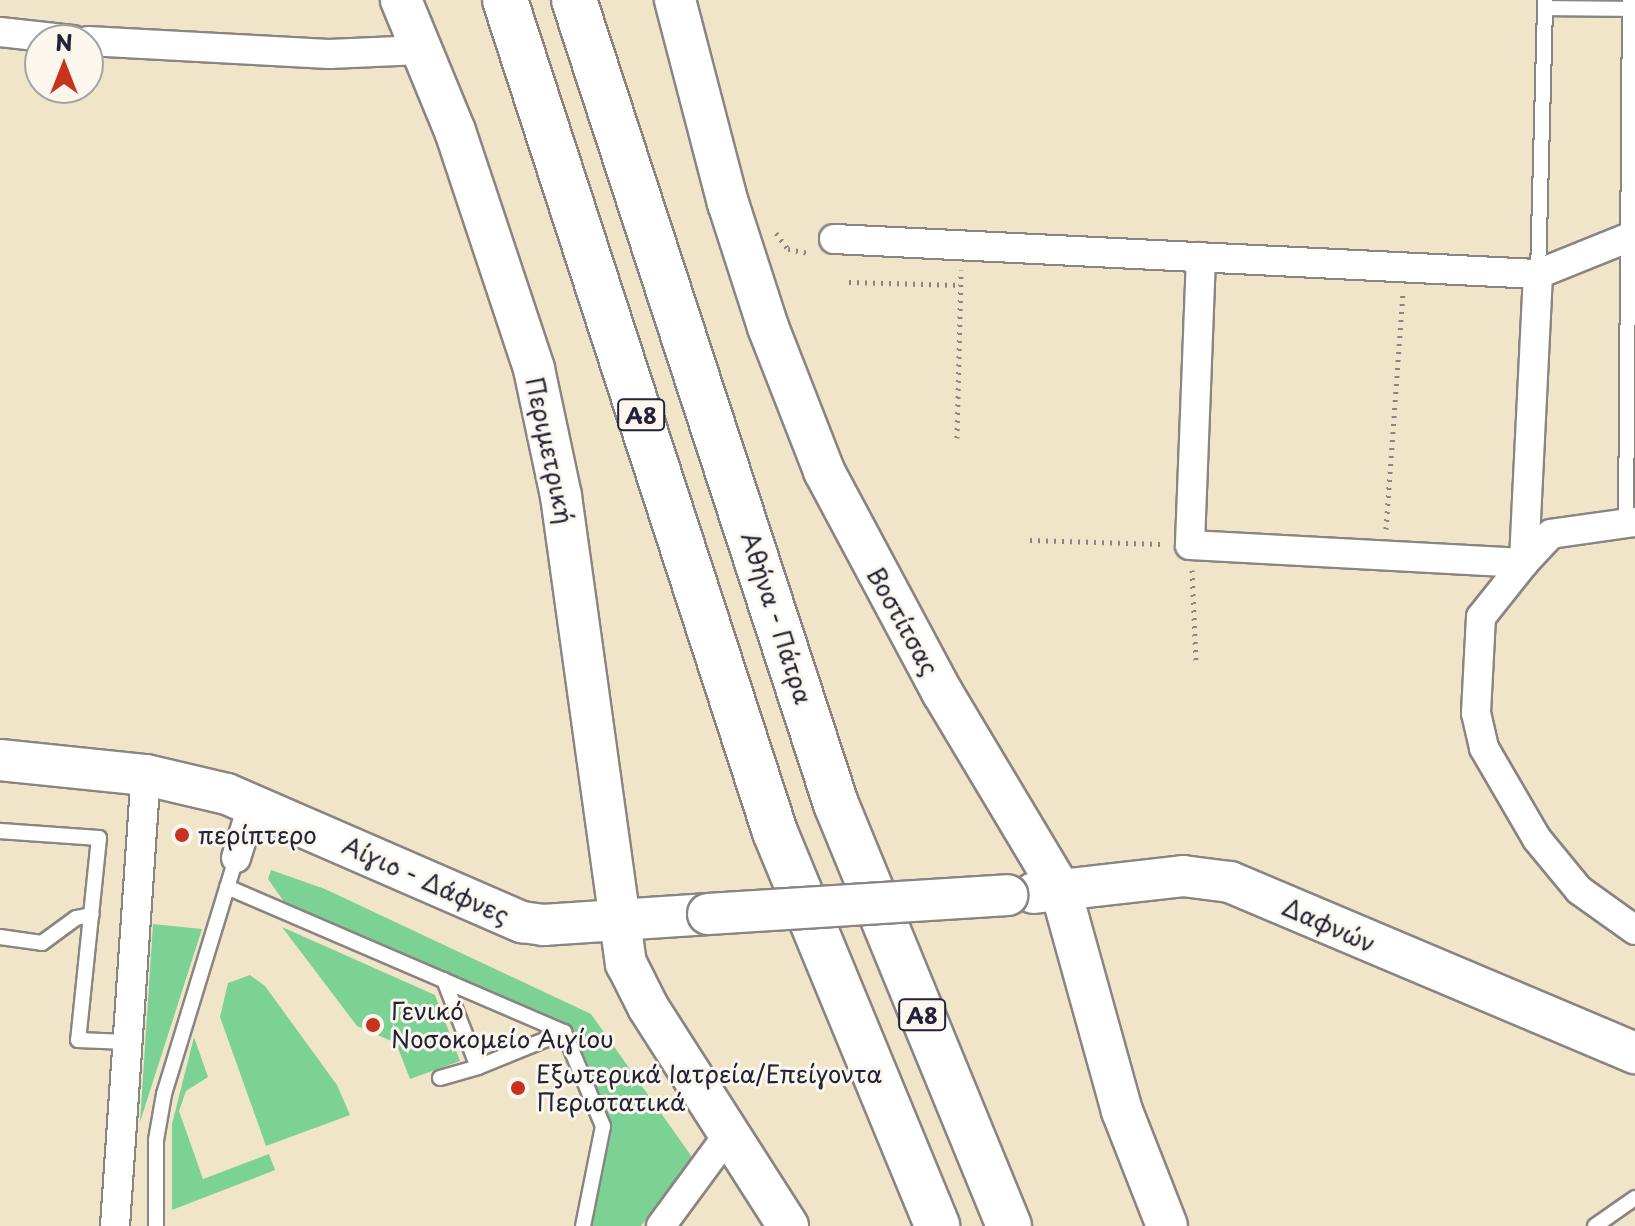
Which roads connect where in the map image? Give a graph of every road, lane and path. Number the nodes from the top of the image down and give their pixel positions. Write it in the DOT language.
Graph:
graph roads {
  1 [pos="401,0"];
  2 [pos="505,0"];
  3 [pos="574,0"];
  4 [pos="675,0"];
  5 [pos="1545,4"];
  6 [pos="1631,6"];
  7 [pos="0,32"];
  8 [pos="24,35"];
  9 [pos="104,42"];
  10 [pos="421,50"];
  11 [pos="1632,105"];
  12 [pos="771,227"];
  13 [pos="1632,237"];
  14 [pos="962,245"];
  15 [pos="825,247"];
  16 [pos="1201,257"];
  17 [pos="1405,267"];
  18 [pos="1538,274"];
  19 [pos="849,282"];
  20 [pos="960,285"];
  21 [pos="957,438"];
  22 [pos="1630,524"];
  23 [pos="1030,540"];
  24 [pos="1190,545"];
  25 [pos="1384,556"];
  26 [pos="1524,563"];
  27 [pos="1196,663"];
  28 [pos="0,760"];
  29 [pos="146,775"];
  30 [pos="253,803"];
  31 [pos="0,831"];
  32 [pos="236,858"];
  33 [pos="227,887"];
  34 [pos="1061,891"];
  35 [pos="1007,895"];
  36 [pos="92,915"];
  37 [pos="616,920"];
  38 [pos="1635,930"];
  39 [pos="0,937"];
  40 [pos="444,980"];
  41 [pos="564,1032"];
  42 [pos="127,1042"];
  43 [pos="1635,1053"];
  44 [pos="478,1067"];
  45 [pos="440,1078"];
  46 [pos="730,1132"];
  47 [pos="1635,1198"];
  48 [pos="115,1226"];
  49 [pos="156,1226"];
  50 [pos="583,1226"];
  51 [pos="661,1226"];
  52 [pos="788,1226"];
  53 [pos="937,1226"];
  54 [pos="1009,1226"];
  55 [pos="1167,1226"];
  56 [pos="1595,1226"];
  1 -- 10 [label="street, Περιμετρική"];
  2 -- 53 [label="highway, Α8"];
  3 -- 54 [label="highway, Αθήνα - Πάτρα / Α8"];
  4 -- 34 [label="street, Βοστίτσας"];
  5 -- 6 [label="lane"];
  5 -- 18 [label="lane"];
  6 -- 11 [label="lane"];
  7 -- 8 [label="street"];
  9 -- 10 [label="street"];
  10 -- 37 [label="street, Περιμετρική"];
  11 -- 13 [label="lane"];
  12 -- 15 [label="path"];
  13 -- 18 [label="street"];
  13 -- 22 [label="lane"];
  14 -- 15 [label="street"];
  14 -- 16 [label="street"];
  14 -- 20 [label="path"];
  16 -- 17 [label="street"];
  16 -- 24 [label="street"];
  17 -- 18 [label="street"];
  17 -- 25 [label="path"];
  18 -- 26 [label="street"];
  19 -- 20 [label="path"];
  20 -- 21 [label="path"];
  22 -- 26 [label="street"];
  23 -- 24 [label="path"];
  24 -- 25 [label="street"];
  24 -- 27 [label="path"];
  25 -- 26 [label="street"];
  26 -- 38 [label="street"];
  28 -- 29 [label="street, Αίγιο - Δάφνες"];
  29 -- 30 [label="street, Αίγιο - Δάφνες"];
  29 -- 42 [label="street"];
  30 -- 32 [label="street"];
  30 -- 37 [label="street, Αίγιο - Δάφνες"];
  31 -- 36 [label="lane"];
  32 -- 33 [label="lane"];
  33 -- 40 [label="lane"];
  33 -- 49 [label="lane"];
  34 -- 35 [label="street, Δαφνών"];
  34 -- 43 [label="street, Δαφνών"];
  34 -- 55 [label="street, Βοστίτσας"];
  35 -- 37 [label="street, Αίγιο - Δάφνες, bridge"];
  36 -- 39 [label="lane"];
  36 -- 42 [label="lane"];
  37 -- 46 [label="street, Περιμετρική"];
  40 -- 41 [label="lane"];
  40 -- 44 [label="lane"];
  41 -- 44 [label="lane"];
  41 -- 50 [label="lane"];
  42 -- 48 [label="street"];
  44 -- 45 [label="lane"];
  46 -- 51 [label="street"];
  46 -- 52 [label="street, Περιμετρική"];
  47 -- 56 [label="lane"];
}
